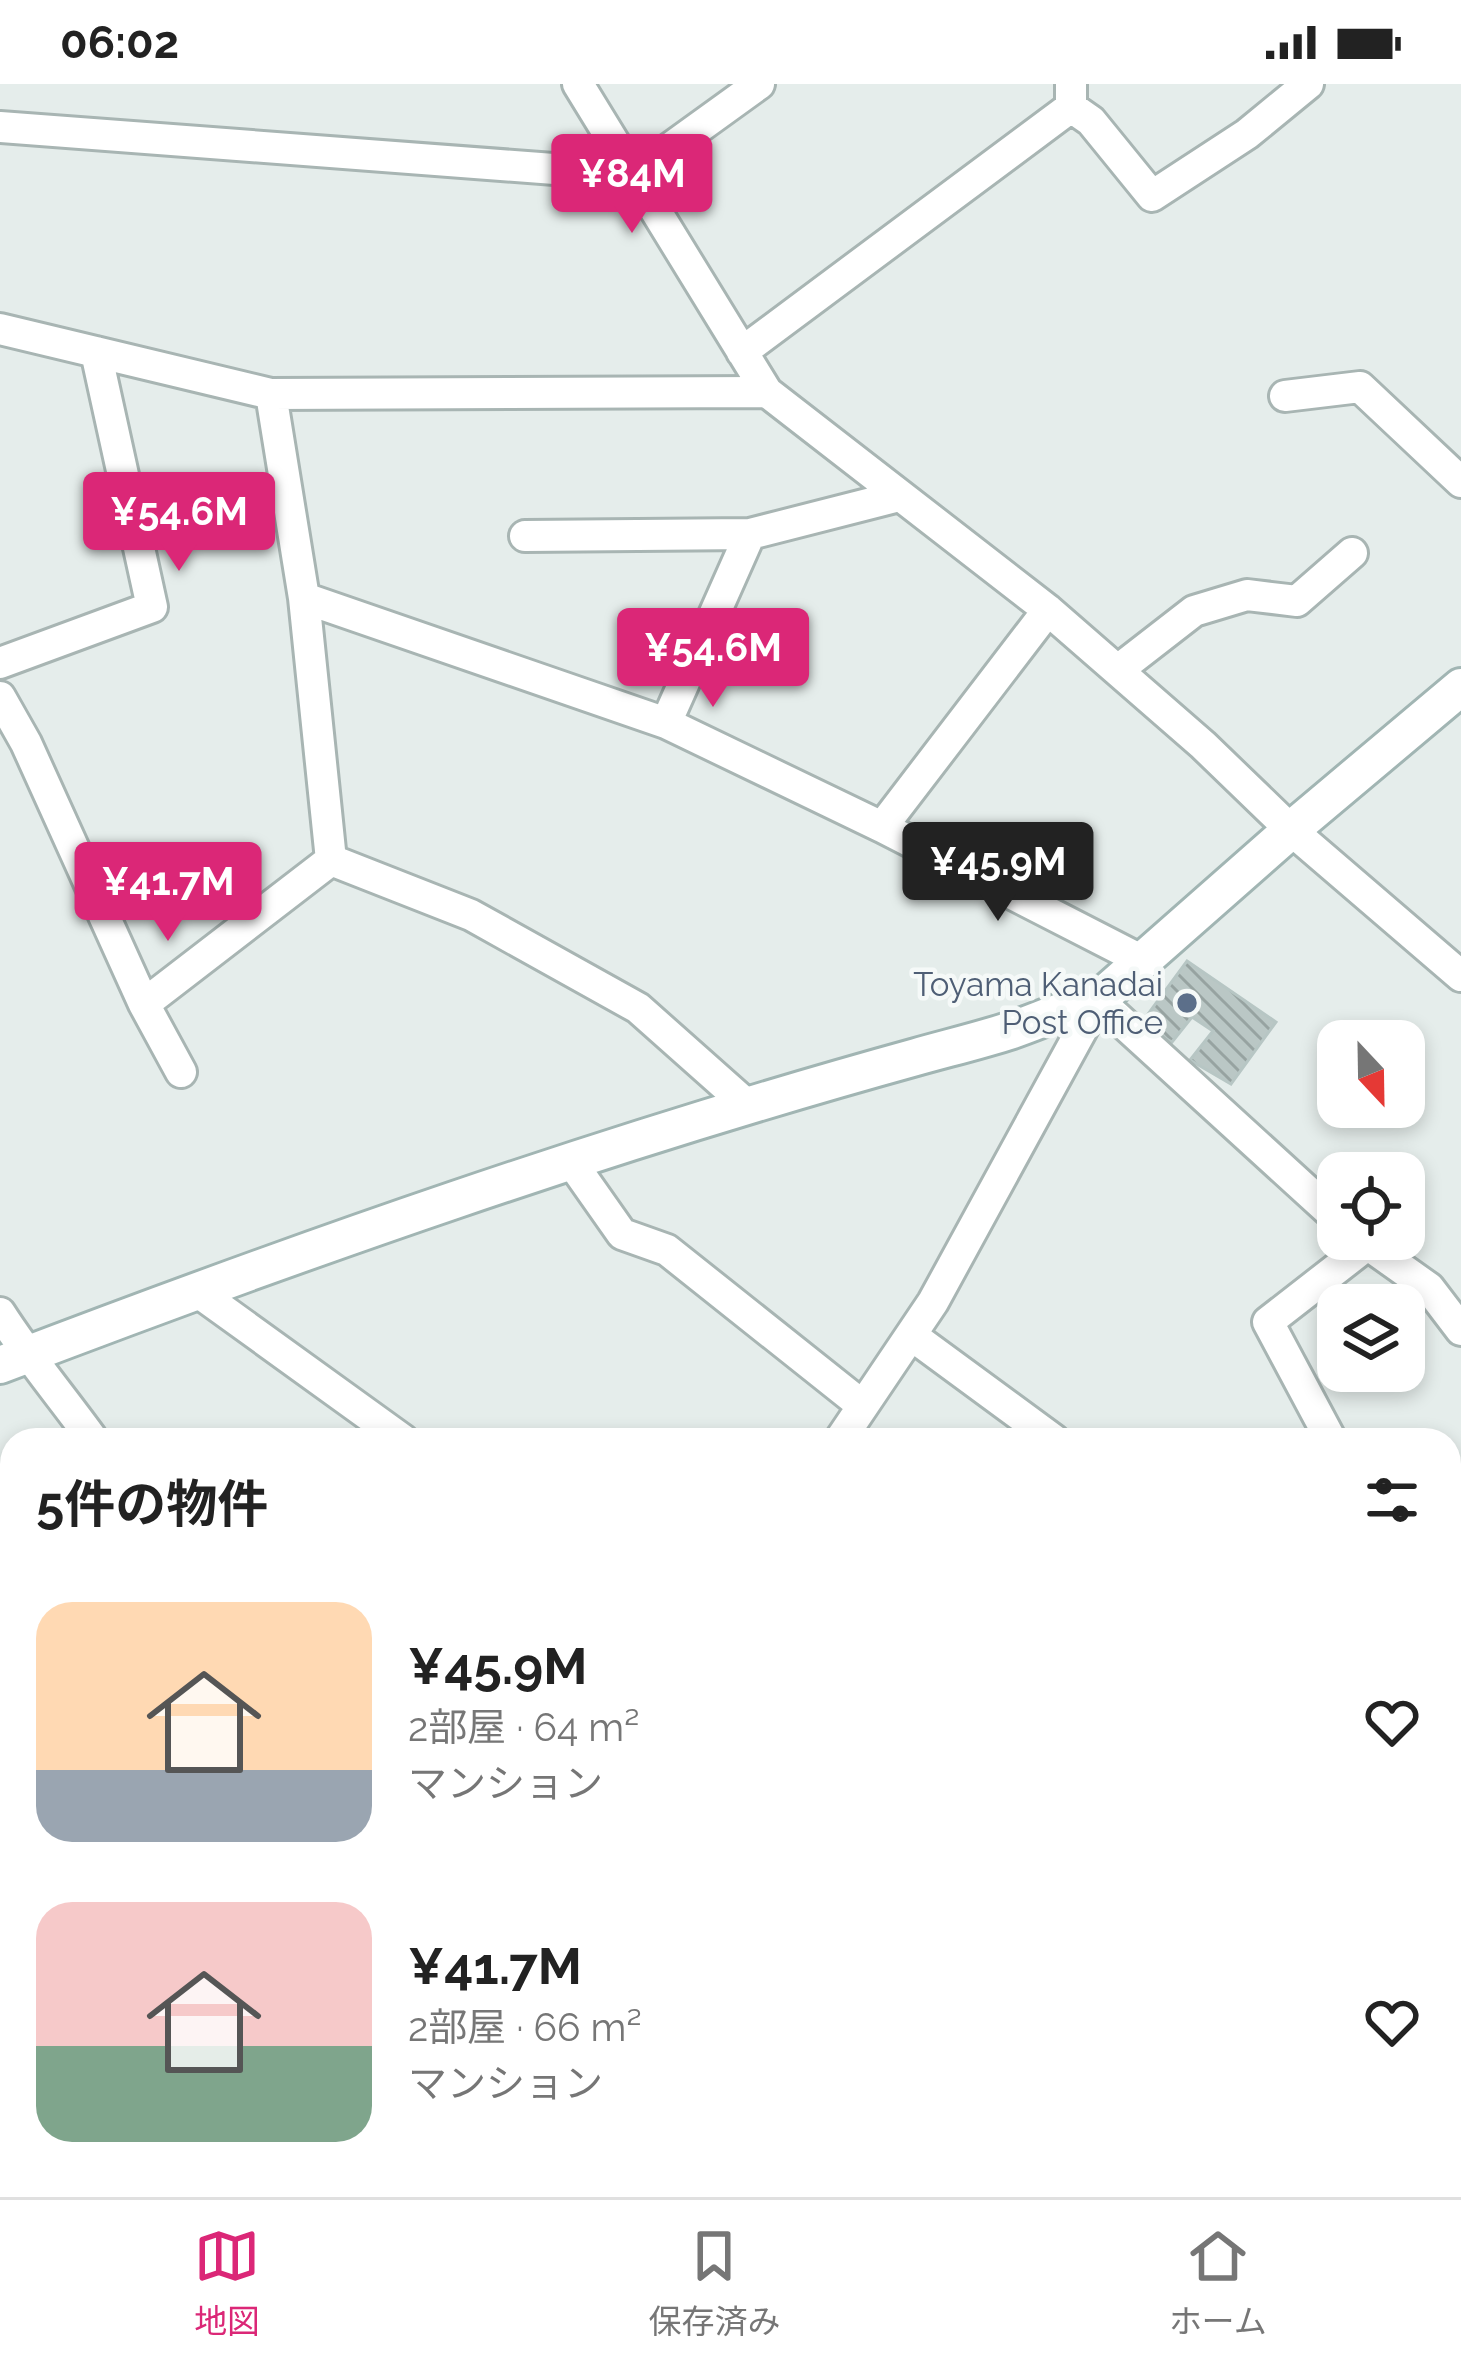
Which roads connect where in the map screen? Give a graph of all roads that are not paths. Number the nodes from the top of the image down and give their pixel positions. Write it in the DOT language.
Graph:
graph roads {
  1 [pos="578,84"];
  2 [pos="759,84"];
  3 [pos="1307,84"];
  4 [pos="1071,95"];
  5 [pos="0,127"];
  6 [pos="633,176"];
  7 [pos="0,329"];
  8 [pos="96,352"];
  9 [pos="742,352"];
  10 [pos="766,392"];
  11 [pos="271,394"];
  12 [pos="1285,396"];
  13 [pos="1461,482"];
  14 [pos="898,496"];
  15 [pos="750,534"];
  16 [pos="525,536"];
  17 [pos="1352,553"];
  18 [pos="304,598"];
  19 [pos="1048,610"];
  20 [pos="0,663"];
  21 [pos="1118,670"];
  22 [pos="1461,687"];
  23 [pos="0,697"];
  24 [pos="666,723"];
  25 [pos="882,827"];
  26 [pos="1291,830"];
  27 [pos="331,860"];
  28 [pos="1143,961"];
  29 [pos="1461,976"];
  30 [pos="1098,1000"];
  31 [pos="144,1004"];
  32 [pos="181,1072"];
  33 [pos="746,1104"];
  34 [pos="570,1160"];
  35 [pos="1317,1200"];
  36 [pos="1342,1260"];
  37 [pos="1389,1260"];
  38 [pos="198,1292"];
  39 [pos="0,1312"];
  40 [pos="1461,1330"];
  41 [pos="910,1335"];
  42 [pos="14,1360"];
  43 [pos="863,1406"];
  44 [pos="84,1428"];
  45 [pos="386,1428"];
  46 [pos="848,1428"];
  47 [pos="1038,1428"];
  48 [pos="1325,1428"];
  1 -- 6 [label="street"];
  2 -- 6 [label="street"];
  3 -- 4 [label="street"];
  4 -- 9 [label="street"];
  5 -- 6 [label="street"];
  6 -- 9 [label="street"];
  7 -- 8 [label="street"];
  8 -- 11 [label="street"];
  8 -- 20 [label="street"];
  9 -- 10 [label="street"];
  10 -- 11 [label="street"];
  10 -- 14 [label="street"];
  11 -- 18 [label="street"];
  12 -- 13 [label="street"];
  14 -- 15 [label="street"];
  14 -- 19 [label="street"];
  15 -- 16 [label="street"];
  15 -- 24 [label="street"];
  17 -- 21 [label="street"];
  18 -- 24 [label="street"];
  18 -- 27 [label="street"];
  19 -- 21 [label="street"];
  19 -- 25 [label="street"];
  21 -- 26 [label="street"];
  22 -- 26 [label="street"];
  23 -- 31 [label="street"];
  24 -- 25 [label="street"];
  25 -- 28 [label="street"];
  26 -- 28 [label="street"];
  26 -- 29 [label="street"];
  27 -- 31 [label="street"];
  27 -- 33 [label="street"];
  28 -- 30 [label="street"];
  30 -- 33 [label="street"];
  30 -- 35 [label="street"];
  30 -- 41 [label="street"];
  31 -- 32 [label="street"];
  33 -- 34 [label="street"];
  34 -- 38 [label="street"];
  34 -- 43 [label="street"];
  36 -- 48 [label="street"];
  37 -- 40 [label="street"];
  38 -- 42 [label="street"];
  38 -- 45 [label="street"];
  39 -- 42 [label="street"];
  41 -- 43 [label="street"];
  41 -- 47 [label="street"];
  42 -- 44 [label="street"];
  43 -- 46 [label="street"];
}
